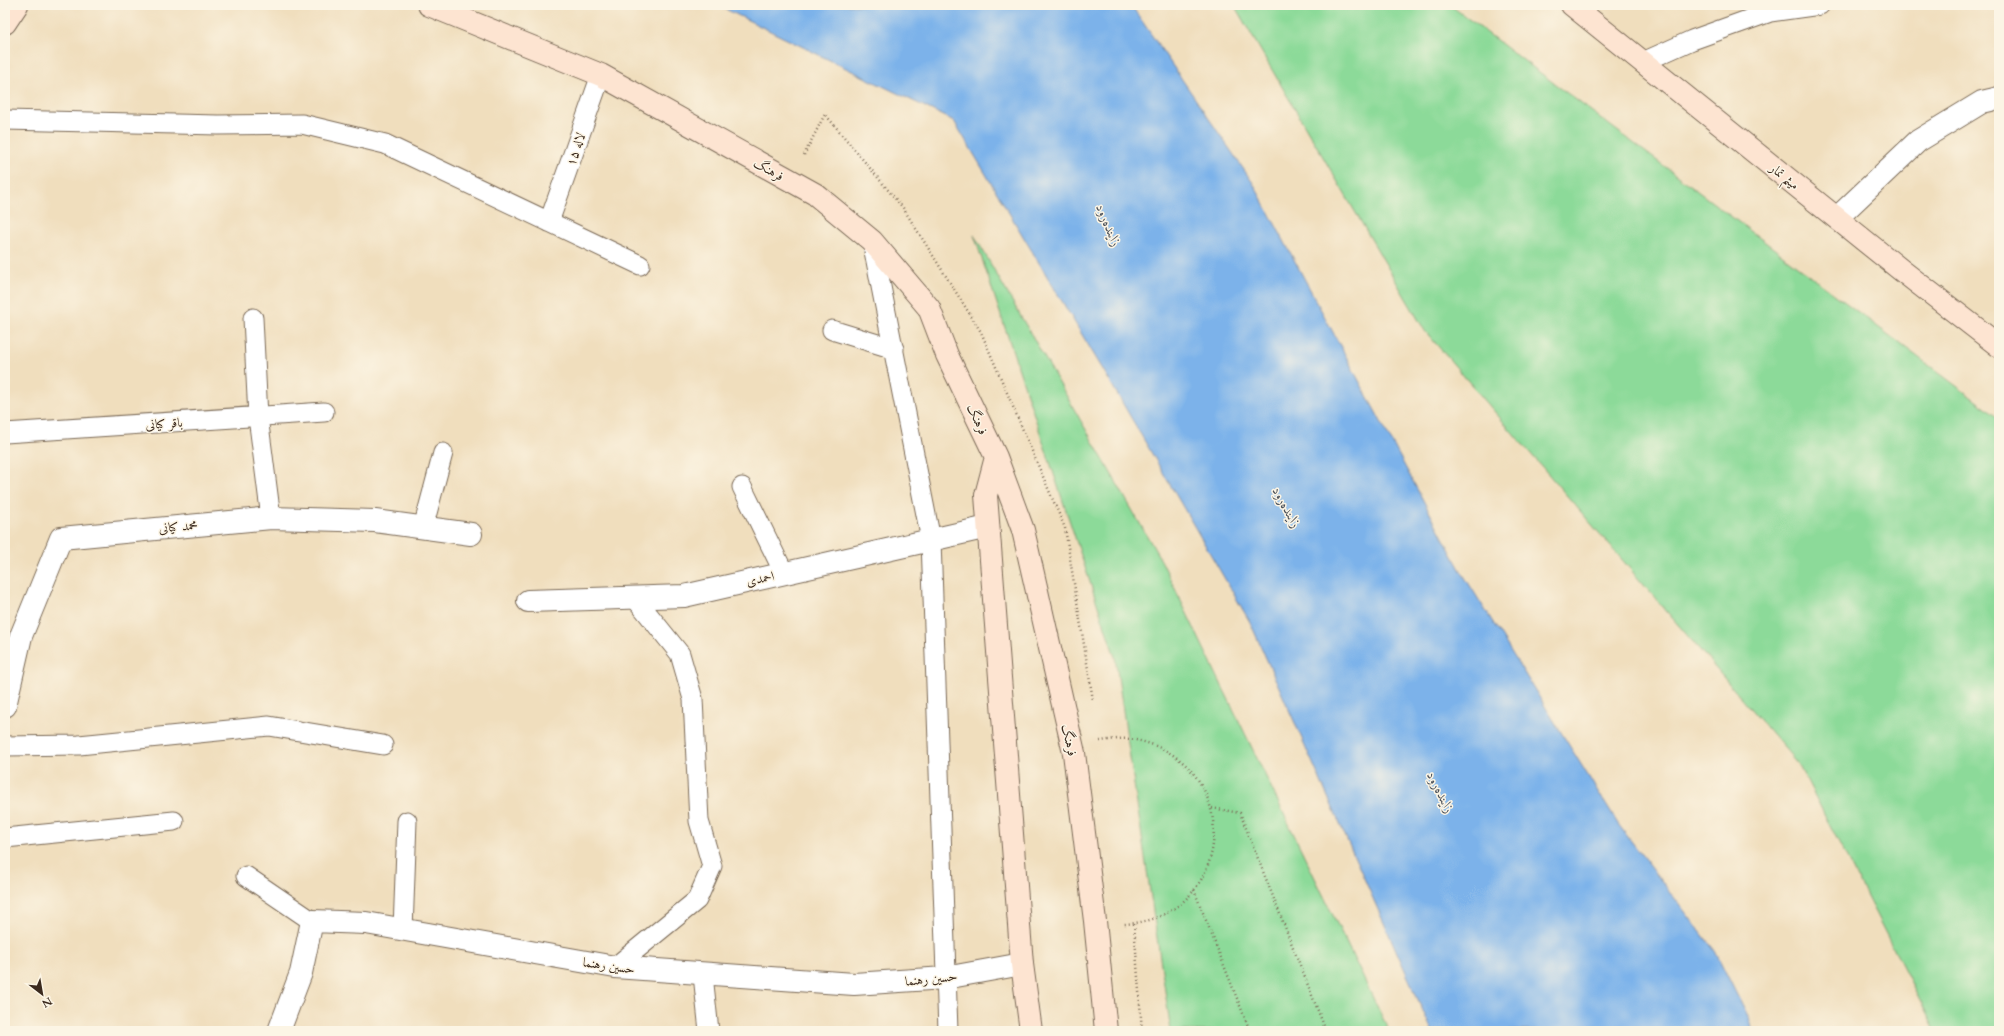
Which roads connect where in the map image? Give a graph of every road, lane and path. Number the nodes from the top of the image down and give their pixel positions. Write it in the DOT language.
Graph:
graph roads {
  1 [pos="17,5"];
  2 [pos="429,5"];
  3 [pos="1572,5"];
  4 [pos="1820,5"];
  5 [pos="5,23"];
  6 [pos="1643,62"];
  7 [pos="601,75"];
  8 [pos="1999,98"];
  9 [pos="5,120"];
  10 [pos="1837,218"];
  11 [pos="549,222"];
  12 [pos="872,241"];
  13 [pos="640,265"];
  14 [pos="253,318"];
  15 [pos="832,330"];
  16 [pos="1999,346"];
  17 [pos="894,349"];
  18 [pos="324,412"];
  19 [pos="258,417"];
  20 [pos="5,433"];
  21 [pos="443,453"];
  22 [pos="996,457"];
  23 [pos="742,487"];
  24 [pos="270,518"];
  25 [pos="988,527"];
  26 [pos="423,528"];
  27 [pos="471,534"];
  28 [pos="931,540"];
  29 [pos="784,572"];
  30 [pos="635,598"];
  31 [pos="528,601"];
  32 [pos="5,706"];
  33 [pos="383,745"];
  34 [pos="5,746"];
  35 [pos="1074,753"];
  36 [pos="1212,808"];
  37 [pos="174,821"];
  38 [pos="408,821"];
  39 [pos="5,838"];
  40 [pos="246,876"];
  41 [pos="1194,890"];
  42 [pos="312,921"];
  43 [pos="1095,921"];
  44 [pos="1134,924"];
  45 [pos="403,930"];
  46 [pos="1022,964"];
  47 [pos="615,967"];
  48 [pos="703,975"];
  49 [pos="946,978"];
  50 [pos="279,1031"];
  51 [pos="709,1031"];
  52 [pos="948,1031"];
  53 [pos="1031,1031"];
  54 [pos="1106,1031"];
  55 [pos="1142,1031"];
  56 [pos="1250,1031"];
  57 [pos="1326,1031"];
  1 -- 5 [label="street"];
  2 -- 7 [label="street, فرهنگ"];
  3 -- 6 [label="street, میثم تمار"];
  4 -- 6 [label="lane"];
  6 -- 10 [label="street, میثم تمار"];
  7 -- 11 [label="lane, لاله ۱۵"];
  7 -- 12 [label="street, فرهنگ"];
  8 -- 10 [label="street"];
  9 -- 11 [label="lane"];
  10 -- 16 [label="street, میثم تمار"];
  11 -- 13 [label="lane"];
  12 -- 17 [label="lane"];
  12 -- 22 [label="street, فرهنگ"];
  14 -- 19 [label="lane"];
  15 -- 17 [label="lane"];
  17 -- 28 [label="lane"];
  18 -- 19 [label="lane, باقر کیانی"];
  19 -- 20 [label="lane, باقر کیانی"];
  19 -- 24 [label="lane"];
  21 -- 26 [label="lane"];
  22 -- 25 [label="street"];
  22 -- 35 [label="street, فرهنگ"];
  23 -- 29 [label="lane"];
  24 -- 26 [label="street, محمد کیانی"];
  24 -- 32 [label="street, محمد کیانی"];
  25 -- 28 [label="street, احمدی"];
  25 -- 46 [label="street"];
  26 -- 27 [label="street, محمد کیانی"];
  28 -- 29 [label="street, احمدی"];
  28 -- 49 [label="lane"];
  29 -- 30 [label="street, احمدی"];
  30 -- 31 [label="street, احمدی"];
  30 -- 47 [label="lane"];
  33 -- 34 [label="lane"];
  35 -- 36 [label="path"];
  35 -- 43 [label="street, فرهنگ"];
  36 -- 41 [label="path"];
  36 -- 57 [label="path"];
  37 -- 39 [label="lane"];
  38 -- 45 [label="lane"];
  40 -- 42 [label="lane"];
  41 -- 44 [label="path"];
  41 -- 56 [label="path"];
  42 -- 45 [label="street, حسین رهنما"];
  42 -- 50 [label="street"];
  43 -- 44 [label="path"];
  43 -- 54 [label="street, فرهنگ"];
  44 -- 55 [label="path"];
  45 -- 47 [label="street, حسین رهنما"];
  46 -- 49 [label="street, حسین رهنما"];
  46 -- 53 [label="street"];
  47 -- 48 [label="street, حسین رهنما"];
  48 -- 49 [label="street, حسین رهنما"];
  48 -- 51 [label="lane"];
  49 -- 52 [label="lane"];
}
